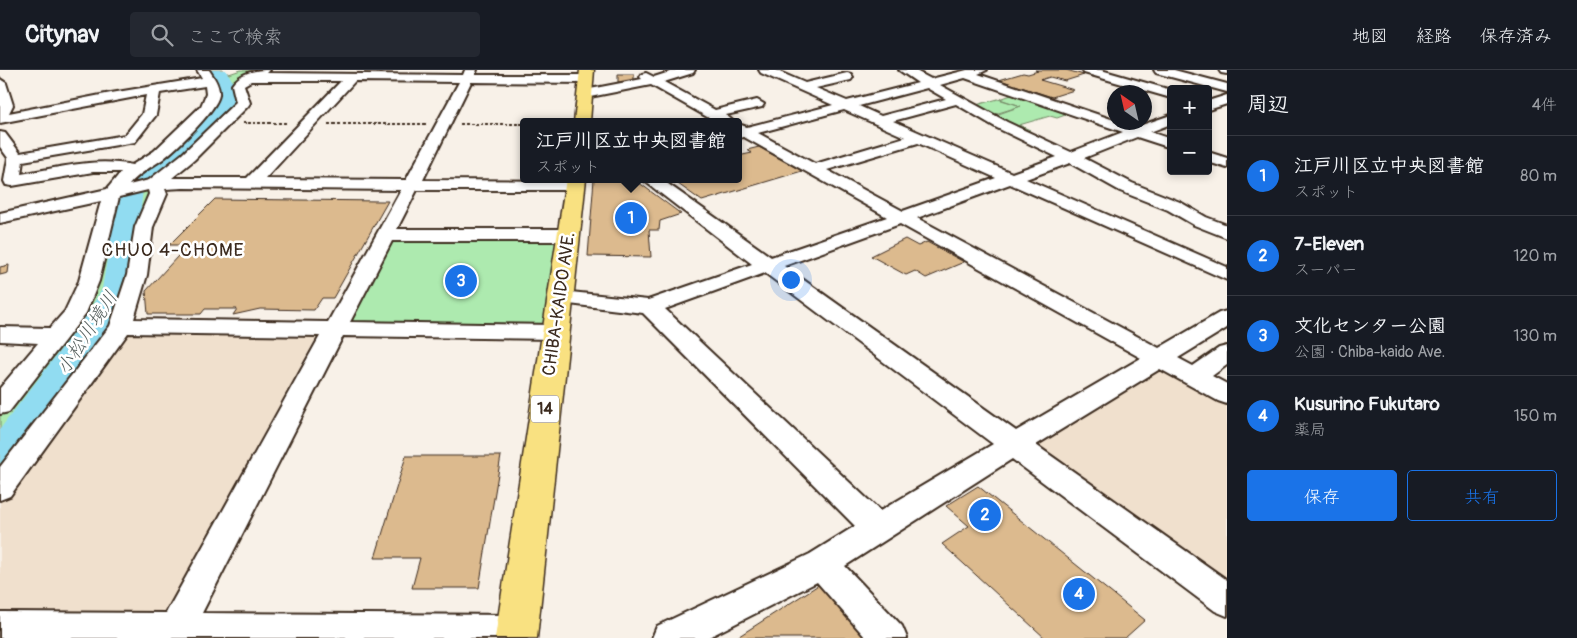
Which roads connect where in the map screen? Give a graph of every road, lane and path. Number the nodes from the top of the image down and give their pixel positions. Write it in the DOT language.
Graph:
graph roads {
  1 [pos="264,70"];
  2 [pos="634,70"];
  3 [pos="689,70"];
  4 [pos="765,70"];
  5 [pos="905,70"];
  6 [pos="981,70"];
  7 [pos="1088,70"];
  8 [pos="1120,70"];
  9 [pos="1160,70"];
  10 [pos="1193,70"];
  11 [pos="240,73"];
  12 [pos="163,74"];
  13 [pos="206,74"];
  14 [pos="469,74"];
  15 [pos="965,74"];
  16 [pos="1104,75"];
  17 [pos="1175,76"];
  18 [pos="351,78"];
  19 [pos="847,78"];
  20 [pos="653,80"];
  21 [pos="586,81"];
  22 [pos="0,82"];
  23 [pos="1133,83"];
  24 [pos="115,84"];
  25 [pos="929,84"];
  26 [pos="803,87"];
  27 [pos="1227,88"];
  28 [pos="154,90"];
  29 [pos="1167,93"];
  30 [pos="111,97"];
  31 [pos="1227,98"];
  32 [pos="957,100"];
  33 [pos="757,104"];
  34 [pos="1212,104"];
  35 [pos="3,105"];
  36 [pos="844,106"];
  37 [pos="1212,106"];
  38 [pos="1227,111"];
  39 [pos="776,113"];
  40 [pos="714,114"];
  41 [pos="582,118"];
  42 [pos="720,118"];
  43 [pos="0,119"];
  44 [pos="1167,120"];
  45 [pos="878,121"];
  46 [pos="222,123"];
  47 [pos="308,124"];
  48 [pos="444,124"];
  49 [pos="520,124"];
  50 [pos="742,128"];
  51 [pos="742,129"];
  52 [pos="742,130"];
  53 [pos="1136,132"];
  54 [pos="0,136"];
  55 [pos="178,137"];
  56 [pos="918,138"];
  57 [pos="130,139"];
  58 [pos="1167,143"];
  59 [pos="1212,157"];
  60 [pos="16,158"];
  61 [pos="1069,158"];
  62 [pos="1227,163"];
  63 [pos="814,169"];
  64 [pos="1010,178"];
  65 [pos="144,180"];
  66 [pos="575,183"];
  67 [pos="656,183"];
  68 [pos="251,184"];
  69 [pos="412,185"];
  70 [pos="117,193"];
  71 [pos="902,217"];
  72 [pos="0,218"];
  73 [pos="1227,232"];
  74 [pos="386,235"];
  75 [pos="568,235"];
  76 [pos="770,265"];
  77 [pos="1227,274"];
  78 [pos="560,297"];
  79 [pos="650,307"];
  80 [pos="1227,318"];
  81 [pos="121,326"];
  82 [pos="335,329"];
  83 [pos="556,332"];
  84 [pos="0,334"];
  85 [pos="56,336"];
  86 [pos="1227,354"];
  87 [pos="1160,359"];
  88 [pos="1193,377"];
  89 [pos="1227,395"];
  90 [pos="0,405"];
  91 [pos="1014,445"];
  92 [pos="0,488"];
  93 [pos="878,530"];
  94 [pos="821,564"];
  95 [pos="1227,600"];
  96 [pos="0,629"];
  97 [pos="173,634"];
  98 [pos="516,635"];
  99 [pos="670,638"];
  100 [pos="889,638"];
  1 -- 11 [label="street"];
  2 -- 20 [label="street"];
  3 -- 20 [label="street"];
  4 -- 26 [label="street"];
  5 -- 25 [label="street"];
  6 -- 15 [label="street"];
  7 -- 16 [label="street"];
  8 -- 16 [label="street"];
  9 -- 17 [label="street"];
  10 -- 17 [label="street"];
  11 -- 18 [label="street"];
  11 -- 46 [label="street"];
  12 -- 13 [label="street"];
  13 -- 28 [label="street"];
  13 -- 55 [label="street"];
  14 -- 18 [label="street"];
  14 -- 21 [label="street"];
  14 -- 48 [label="street"];
  15 -- 25 [label="street"];
  15 -- 53 [label="street"];
  16 -- 23 [label="street"];
  17 -- 23 [label="street"];
  17 -- 27 [label="street"];
  18 -- 47 [label="street"];
  19 -- 26 [label="street"];
  20 -- 21 [label="street"];
  20 -- 40 [label="street"];
  21 -- 41 [label="highway"];
  22 -- 35 [label="street"];
  23 -- 29 [label="street"];
  24 -- 30 [label="street"];
  25 -- 32 [label="street"];
  25 -- 36 [label="street"];
  26 -- 36 [label="street"];
  28 -- 30 [label="street"];
  28 -- 57 [label="street"];
  30 -- 43 [label="street"];
  31 -- 34 [label="street"];
  32 -- 45 [label="street"];
  32 -- 61 [label="street"];
  33 -- 40 [label="street"];
  35 -- 43 [label="street"];
  36 -- 45 [label="street"];
  36 -- 51 [label="street"];
  37 -- 38 [label="street"];
  39 -- 50 [label="street"];
  40 -- 42 [label="street"];
  44 -- 53 [label="street"];
  45 -- 56 [label="street"];
  46 -- 47 [label="path"];
  46 -- 65 [label="street"];
  47 -- 48 [label="path"];
  47 -- 68 [label="street"];
  48 -- 49 [label="path"];
  48 -- 69 [label="street"];
  52 -- 63 [label="street"];
  53 -- 58 [label="street"];
  53 -- 61 [label="street"];
  54 -- 60 [label="street"];
  55 -- 57 [label="street"];
  55 -- 65 [label="street"];
  56 -- 63 [label="street"];
  56 -- 64 [label="street"];
  57 -- 60 [label="street"];
  59 -- 62 [label="street"];
  60 -- 65 [label="street"];
  61 -- 64 [label="street"];
  61 -- 73 [label="street"];
  63 -- 71 [label="street"];
  64 -- 71 [label="street"];
  64 -- 77 [label="street"];
  65 -- 68 [label="street"];
  65 -- 70 [label="street"];
  65 -- 81 [label="street"];
  66 -- 69 [label="street"];
  66 -- 75 [label="highway, CHIBA-KAIDO AVE. / 14"];
  67 -- 76 [label="street"];
  68 -- 69 [label="street"];
  69 -- 74 [label="street"];
  70 -- 72 [label="street"];
  70 -- 85 [label="street"];
  71 -- 76 [label="street"];
  71 -- 87 [label="street"];
  74 -- 75 [label="street"];
  74 -- 82 [label="street"];
  75 -- 78 [label="highway, CHIBA-KAIDO AVE. / 14"];
  76 -- 79 [label="street"];
  76 -- 91 [label="street"];
  78 -- 79 [label="street"];
  78 -- 83 [label="highway, CHIBA-KAIDO AVE. / 14"];
  79 -- 93 [label="street"];
  80 -- 87 [label="street"];
  81 -- 82 [label="street"];
  81 -- 92 [label="street"];
  82 -- 83 [label="street"];
  82 -- 97 [label="street"];
  83 -- 98 [label="highway, CHIBA-KAIDO AVE. / 14"];
  84 -- 85 [label="street"];
  85 -- 90 [label="street"];
  86 -- 88 [label="street"];
  87 -- 88 [label="street"];
  87 -- 91 [label="street"];
  88 -- 89 [label="street"];
  91 -- 93 [label="street"];
  91 -- 95 [label="street"];
  93 -- 94 [label="street"];
  94 -- 99 [label="street"];
  94 -- 100 [label="street"];
  96 -- 97 [label="street"];
  97 -- 98 [label="street"];
}
